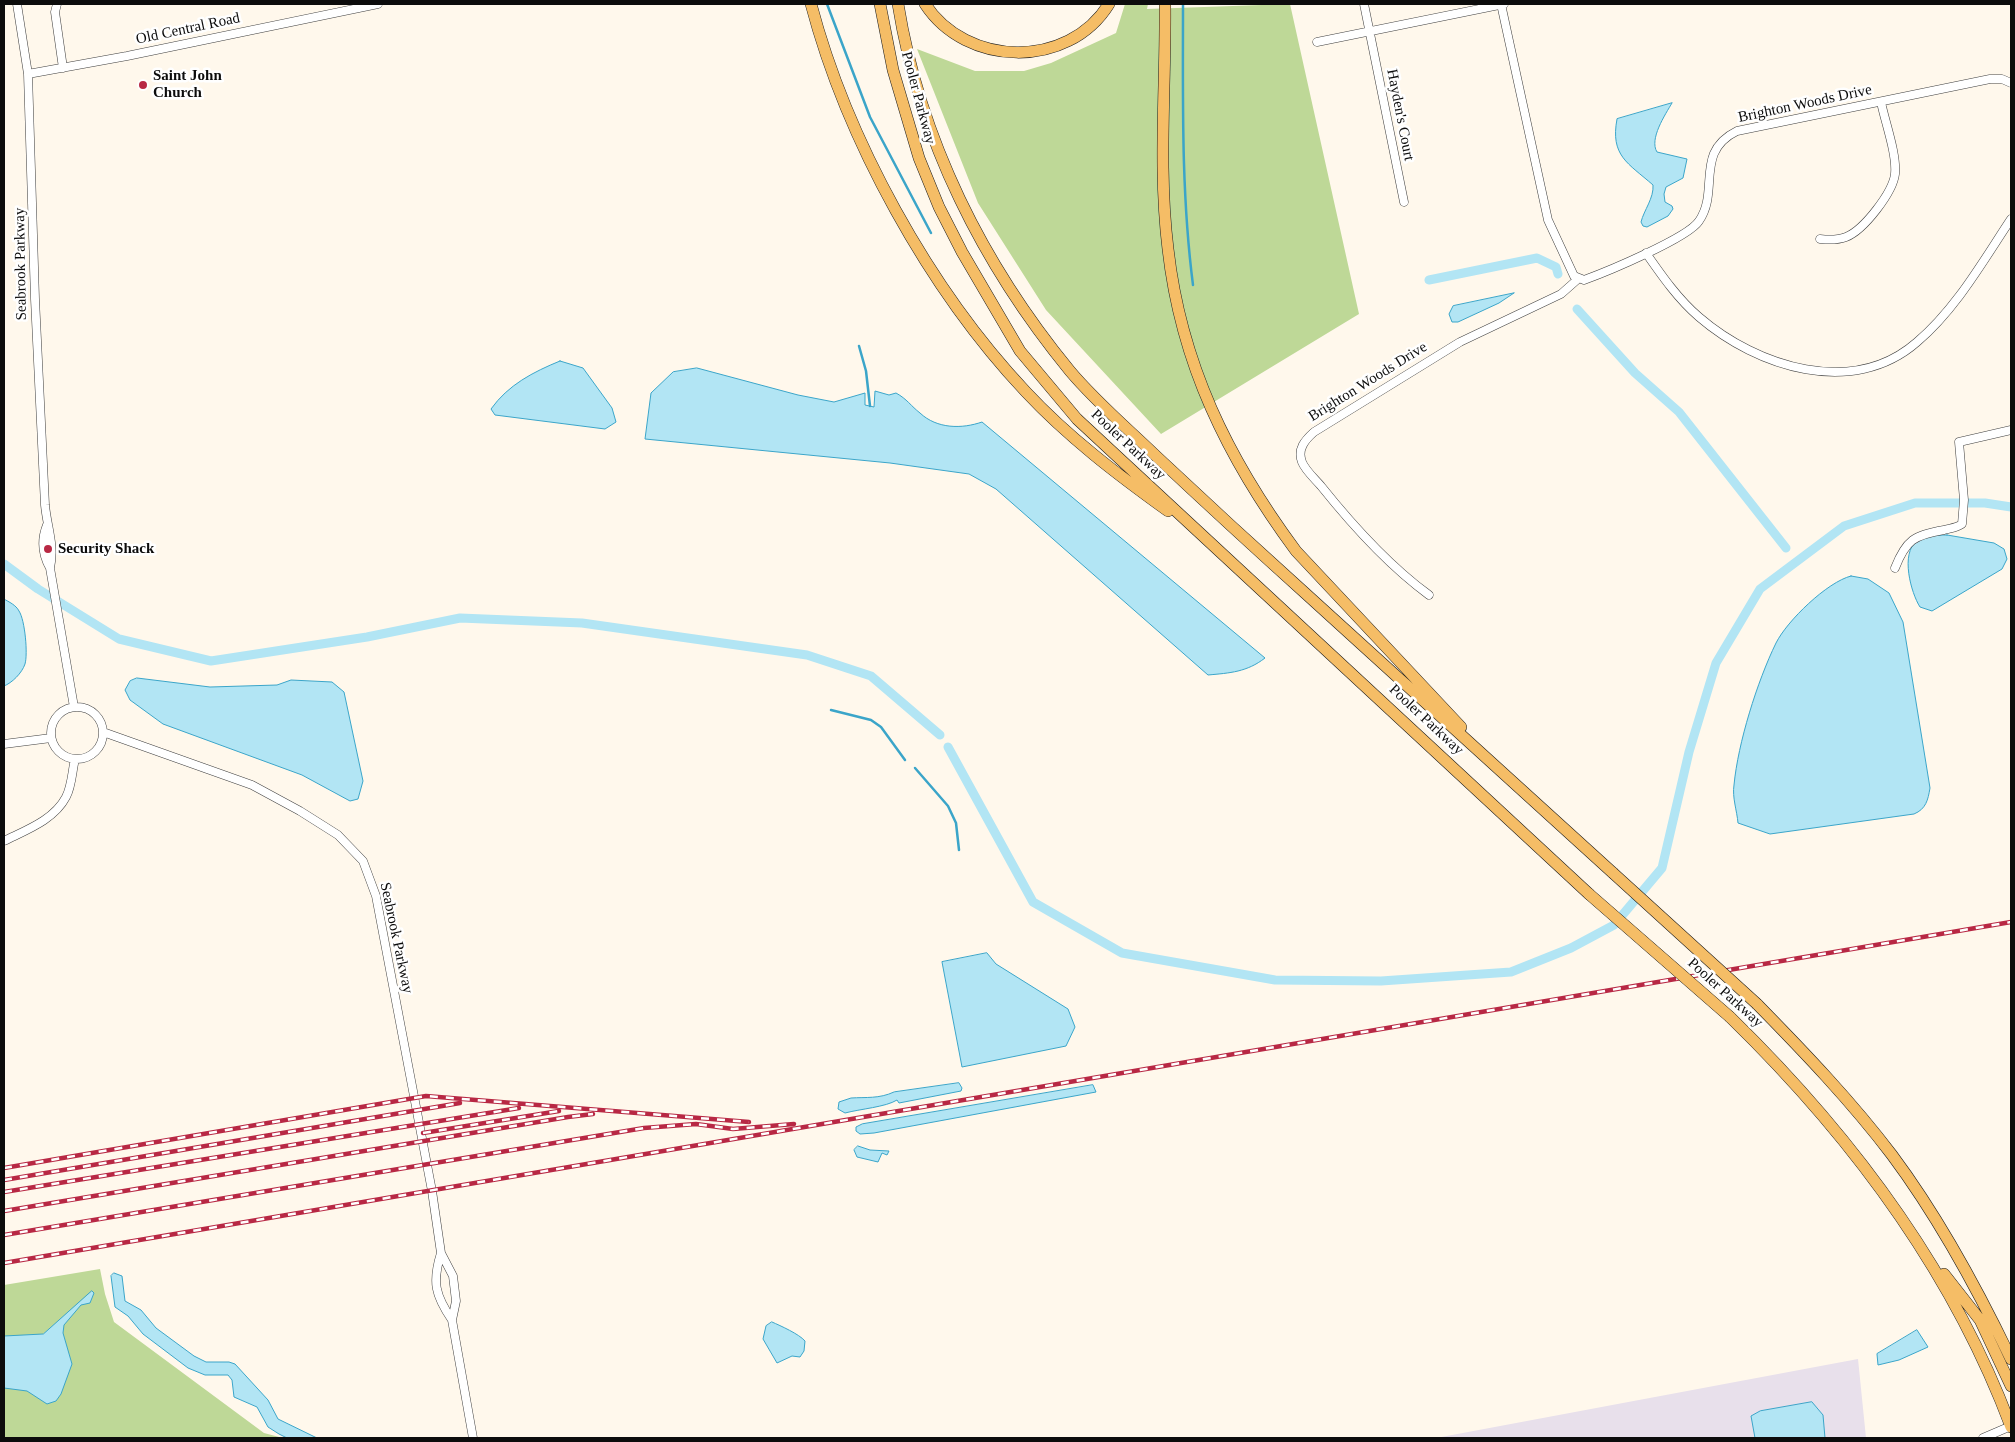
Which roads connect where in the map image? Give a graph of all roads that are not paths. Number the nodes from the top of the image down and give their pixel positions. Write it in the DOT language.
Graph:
graph roads {
  1 [pos="16,4"];
  2 [pos="57,4"];
  3 [pos="378,4"];
  4 [pos="811,4"];
  5 [pos="880,4"];
  6 [pos="898,4"];
  7 [pos="925,4"];
  8 [pos="1109,4"];
  9 [pos="1165,4"];
  10 [pos="1364,4"];
  11 [pos="1502,4"];
  12 [pos="1370,32"];
  13 [pos="1317,42"];
  14 [pos="63,68"];
  15 [pos="28,74"];
  16 [pos="2011,83"];
  17 [pos="1881,102"];
  18 [pos="1404,202"];
  19 [pos="2011,219"];
  20 [pos="1820,239"];
  21 [pos="1646,253"];
  22 [pos="1578,279"];
  23 [pos="2011,430"];
  24 [pos="1214,545"];
  25 [pos="1895,568"];
  26 [pos="1429,595"];
  27 [pos="74,707"];
  28 [pos="103,732"];
  29 [pos="51,738"];
  30 [pos="4,744"];
  31 [pos="75,759"];
  32 [pos="1491,763"];
  33 [pos="4,841"];
  34 [pos="1923,1250"];
  35 [pos="441,1253"];
  36 [pos="452,1320"];
  37 [pos="2011,1359"];
  38 [pos="2011,1386"];
  39 [pos="2011,1426"];
  40 [pos="473,1438"];
  41 [pos="1983,1438"];
  1 -- 15 [label="street, Seabrook Parkway"];
  2 -- 14 [label="street"];
  3 -- 14 [label="street, Old Central Road"];
  4 -- 24 [label="main road"];
  5 -- 24 [label="main road, Pooler Parkway"];
  6 -- 32 [label="main road, Pooler Parkway"];
  7 -- 8 [label="main road"];
  9 -- 32 [label="main road"];
  10 -- 12 [label="street, Hayden's Court"];
  11 -- 12 [label="street"];
  11 -- 22 [label="street"];
  12 -- 13 [label="street"];
  12 -- 18 [label="street, Hayden's Court"];
  14 -- 15 [label="street, Old Central Road"];
  15 -- 27 [label="street, Seabrook Parkway"];
  16 -- 17 [label="street, Brighton Woods Drive"];
  17 -- 20 [label="street"];
  17 -- 21 [label="street, Brighton Woods Drive"];
  19 -- 21 [label="street"];
  21 -- 22 [label="street, Brighton Woods Drive"];
  22 -- 26 [label="street, Brighton Woods Drive"];
  23 -- 25 [label="street"];
  24 -- 34 [label="main road, Pooler Parkway, bridge"];
  27 -- 28 [label="street"];
  27 -- 29 [label="street"];
  28 -- 31 [label="street"];
  28 -- 35 [label="street, Seabrook Parkway"];
  29 -- 30 [label="street"];
  29 -- 31 [label="street"];
  31 -- 33 [label="street"];
  32 -- 37 [label="main road, Pooler Parkway, bridge"];
  34 -- 38 [label="main road"];
  34 -- 39 [label="main road, Pooler Parkway"];
  35 -- 36 [label="street, Seabrook Parkway"];
  35 -- 36 [label="street, Seabrook Parkway"];
  36 -- 40 [label="street, Seabrook Parkway"];
  39 -- 41 [label="street"];
}
